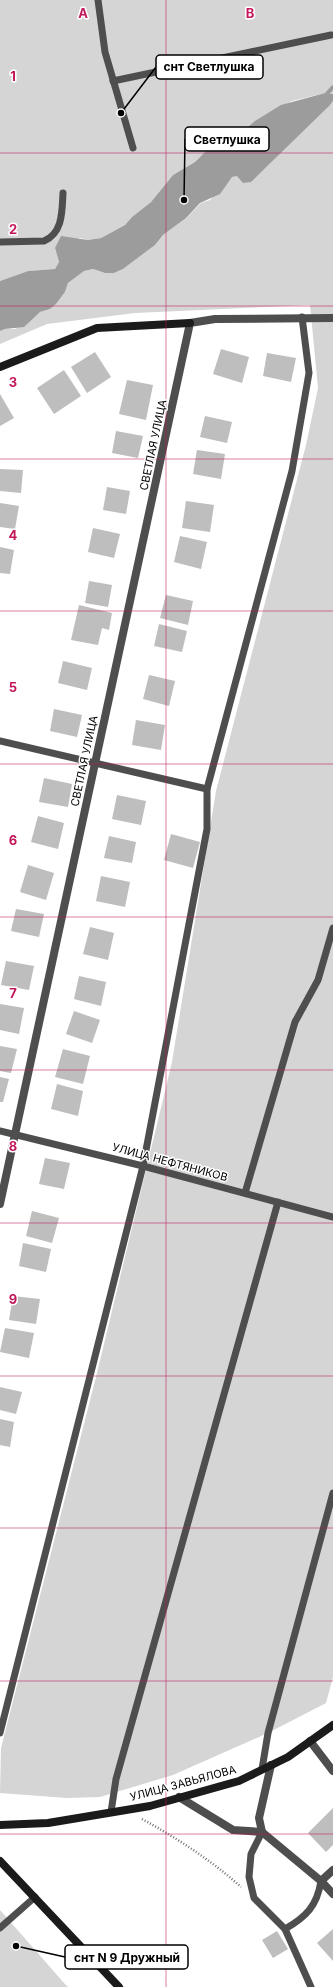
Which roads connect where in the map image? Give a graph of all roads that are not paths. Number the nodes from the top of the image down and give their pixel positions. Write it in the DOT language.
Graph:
graph roads {
  1 [pos="98,0"];
  2 [pos="332,35"];
  3 [pos="113,81"];
  4 [pos="133,148"];
  5 [pos="63,193"];
  6 [pos="0,242"];
  7 [pos="302,317"];
  8 [pos="333,318"];
  9 [pos="190,324"];
  10 [pos="0,367"];
  11 [pos="0,741"];
  12 [pos="95,763"];
  13 [pos="207,789"];
  14 [pos="333,928"];
  15 [pos="0,1131"];
  16 [pos="16,1134"];
  17 [pos="143,1166"];
  18 [pos="245,1193"];
  19 [pos="278,1202"];
  20 [pos="0,1204"];
  21 [pos="333,1217"];
  22 [pos="333,1493"];
  23 [pos="333,1725"];
  24 [pos="0,1733"];
  25 [pos="310,1741"];
  26 [pos="271,1765"];
  27 [pos="262,1769"];
  28 [pos="333,1771"];
  29 [pos="179,1797"];
  30 [pos="111,1812"];
  31 [pos="0,1825"];
  32 [pos="262,1832"];
  33 [pos="0,1861"];
  34 [pos="333,1870"];
  35 [pos="321,1881"];
  36 [pos="333,1894"];
  37 [pos="35,1897"];
  38 [pos="0,1928"];
  39 [pos="285,1928"];
  40 [pos="119,1987"];
  41 [pos="311,1987"];
  1 -- 3 [label="lane"];
  2 -- 3 [label="lane"];
  3 -- 4 [label="lane"];
  5 -- 6 [label="lane"];
  7 -- 8 [label="street"];
  7 -- 9 [label="street"];
  7 -- 13 [label="lane"];
  9 -- 10 [label="street"];
  9 -- 12 [label="street, СВЕТЛАЯ УЛИЦА"];
  11 -- 12 [label="lane"];
  12 -- 13 [label="lane"];
  12 -- 16 [label="street, СВЕТЛАЯ УЛИЦА"];
  13 -- 17 [label="lane"];
  14 -- 18 [label="lane"];
  15 -- 16 [label="lane, УЛИЦА НЕФТЯНИКОВ"];
  16 -- 17 [label="lane, УЛИЦА НЕФТЯНИКОВ"];
  16 -- 20 [label="street, СВЕТЛАЯ УЛИЦА"];
  17 -- 18 [label="lane, УЛИЦА НЕФТЯНИКОВ"];
  17 -- 24 [label="lane"];
  18 -- 19 [label="lane, УЛИЦА НЕФТЯНИКОВ"];
  19 -- 21 [label="lane, УЛИЦА НЕФТЯНИКОВ"];
  19 -- 30 [label="lane"];
  22 -- 27 [label="lane"];
  23 -- 25 [label="street, УЛИЦА ЗАВЬЯЛОВА"];
  25 -- 26 [label="street, УЛИЦА ЗАВЬЯЛОВА"];
  25 -- 28 [label="street"];
  26 -- 27 [label="street, УЛИЦА ЗАВЬЯЛОВА"];
  26 -- 32 [label="street"];
  27 -- 29 [label="street, УЛИЦА ЗАВЬЯЛОВА"];
  29 -- 30 [label="street, УЛИЦА ЗАВЬЯЛОВА"];
  29 -- 32 [label="street"];
  30 -- 31 [label="street, УЛИЦА ЗАВЬЯЛОВА"];
  32 -- 35 [label="street"];
  32 -- 39 [label="lane"];
  33 -- 37 [label="street"];
  34 -- 35 [label="street"];
  35 -- 36 [label="street"];
  35 -- 39 [label="lane"];
  37 -- 38 [label="lane"];
  37 -- 40 [label="street"];
  39 -- 41 [label="lane"];
}
